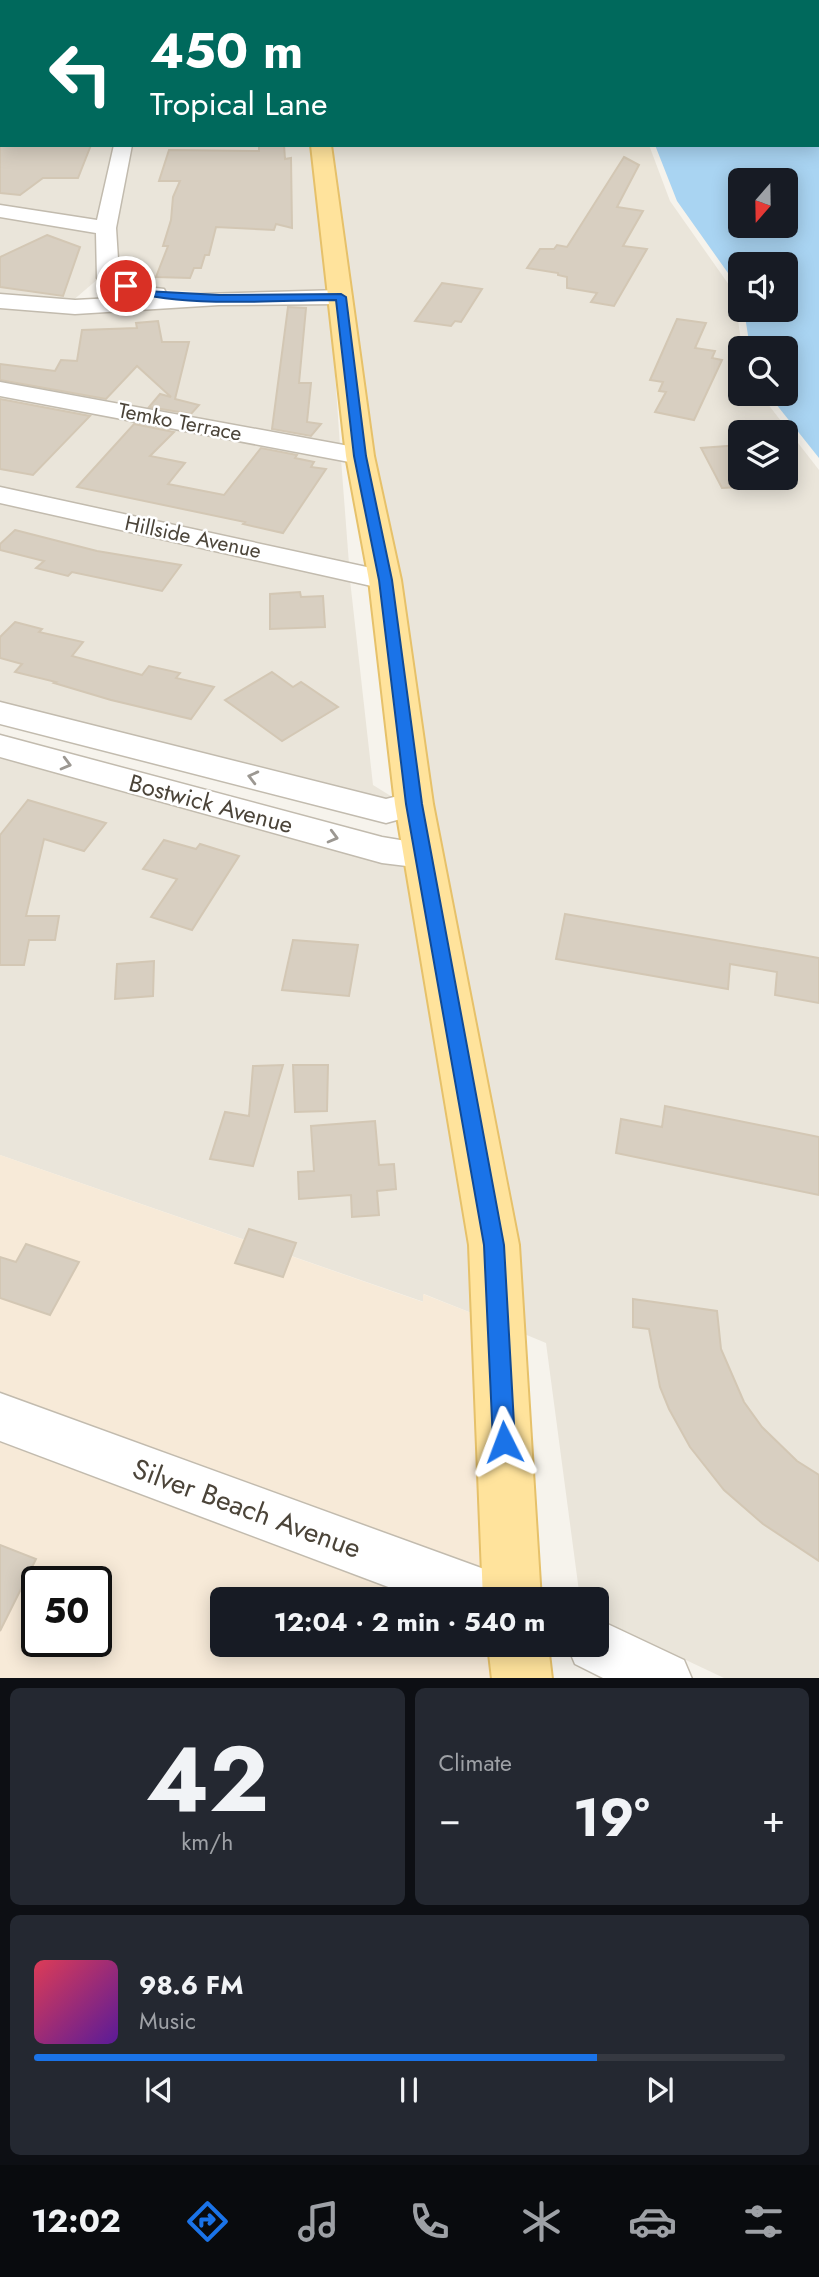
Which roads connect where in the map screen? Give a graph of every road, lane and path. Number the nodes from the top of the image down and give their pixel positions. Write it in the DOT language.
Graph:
graph roads {
  1 [pos="123,147"];
  2 [pos="321,147"];
  3 [pos="0,211"];
  4 [pos="106,228"];
  5 [pos="108,278"];
  6 [pos="341,297"];
  7 [pos="219,298"];
  8 [pos="0,301"];
  9 [pos="75,307"];
  10 [pos="0,389"];
  11 [pos="360,456"];
  12 [pos="0,495"];
  13 [pos="385,580"];
  14 [pos="0,713"];
  15 [pos="0,747"];
  16 [pos="414,804"];
  17 [pos="423,855"];
  18 [pos="0,1417"];
  19 [pos="460,1587"];
  20 [pos="511,1587"];
  21 [pos="609,1652"];
  22 [pos="519,1657"];
  23 [pos="522,1678"];
  24 [pos="664,1678"];
  1 -- 4 [label="street"];
  2 -- 6 [label="main road"];
  3 -- 4 [label="street"];
  4 -- 5 [label="street"];
  5 -- 7 [label="street"];
  5 -- 9 [label="street"];
  6 -- 7 [label="street"];
  6 -- 11 [label="main road"];
  7 -- 9 [label="street"];
  8 -- 9 [label="street"];
  10 -- 11 [label="street, Temko Terrace"];
  11 -- 13 [label="main road"];
  12 -- 13 [label="street, Hillside Avenue"];
  13 -- 16 [label="main road"];
  16 -- 14 [label="street, Bostwick Avenue, one-way"];
  15 -- 17 [label="street, Bostwick Avenue, one-way"];
  16 -- 17 [label="main road"];
  17 -- 20 [label="main road"];
  18 -- 19 [label="street, Silver Beach Avenue"];
  21 -- 24 [label="street"];
  22 -- 23 [label="main road"];
}
